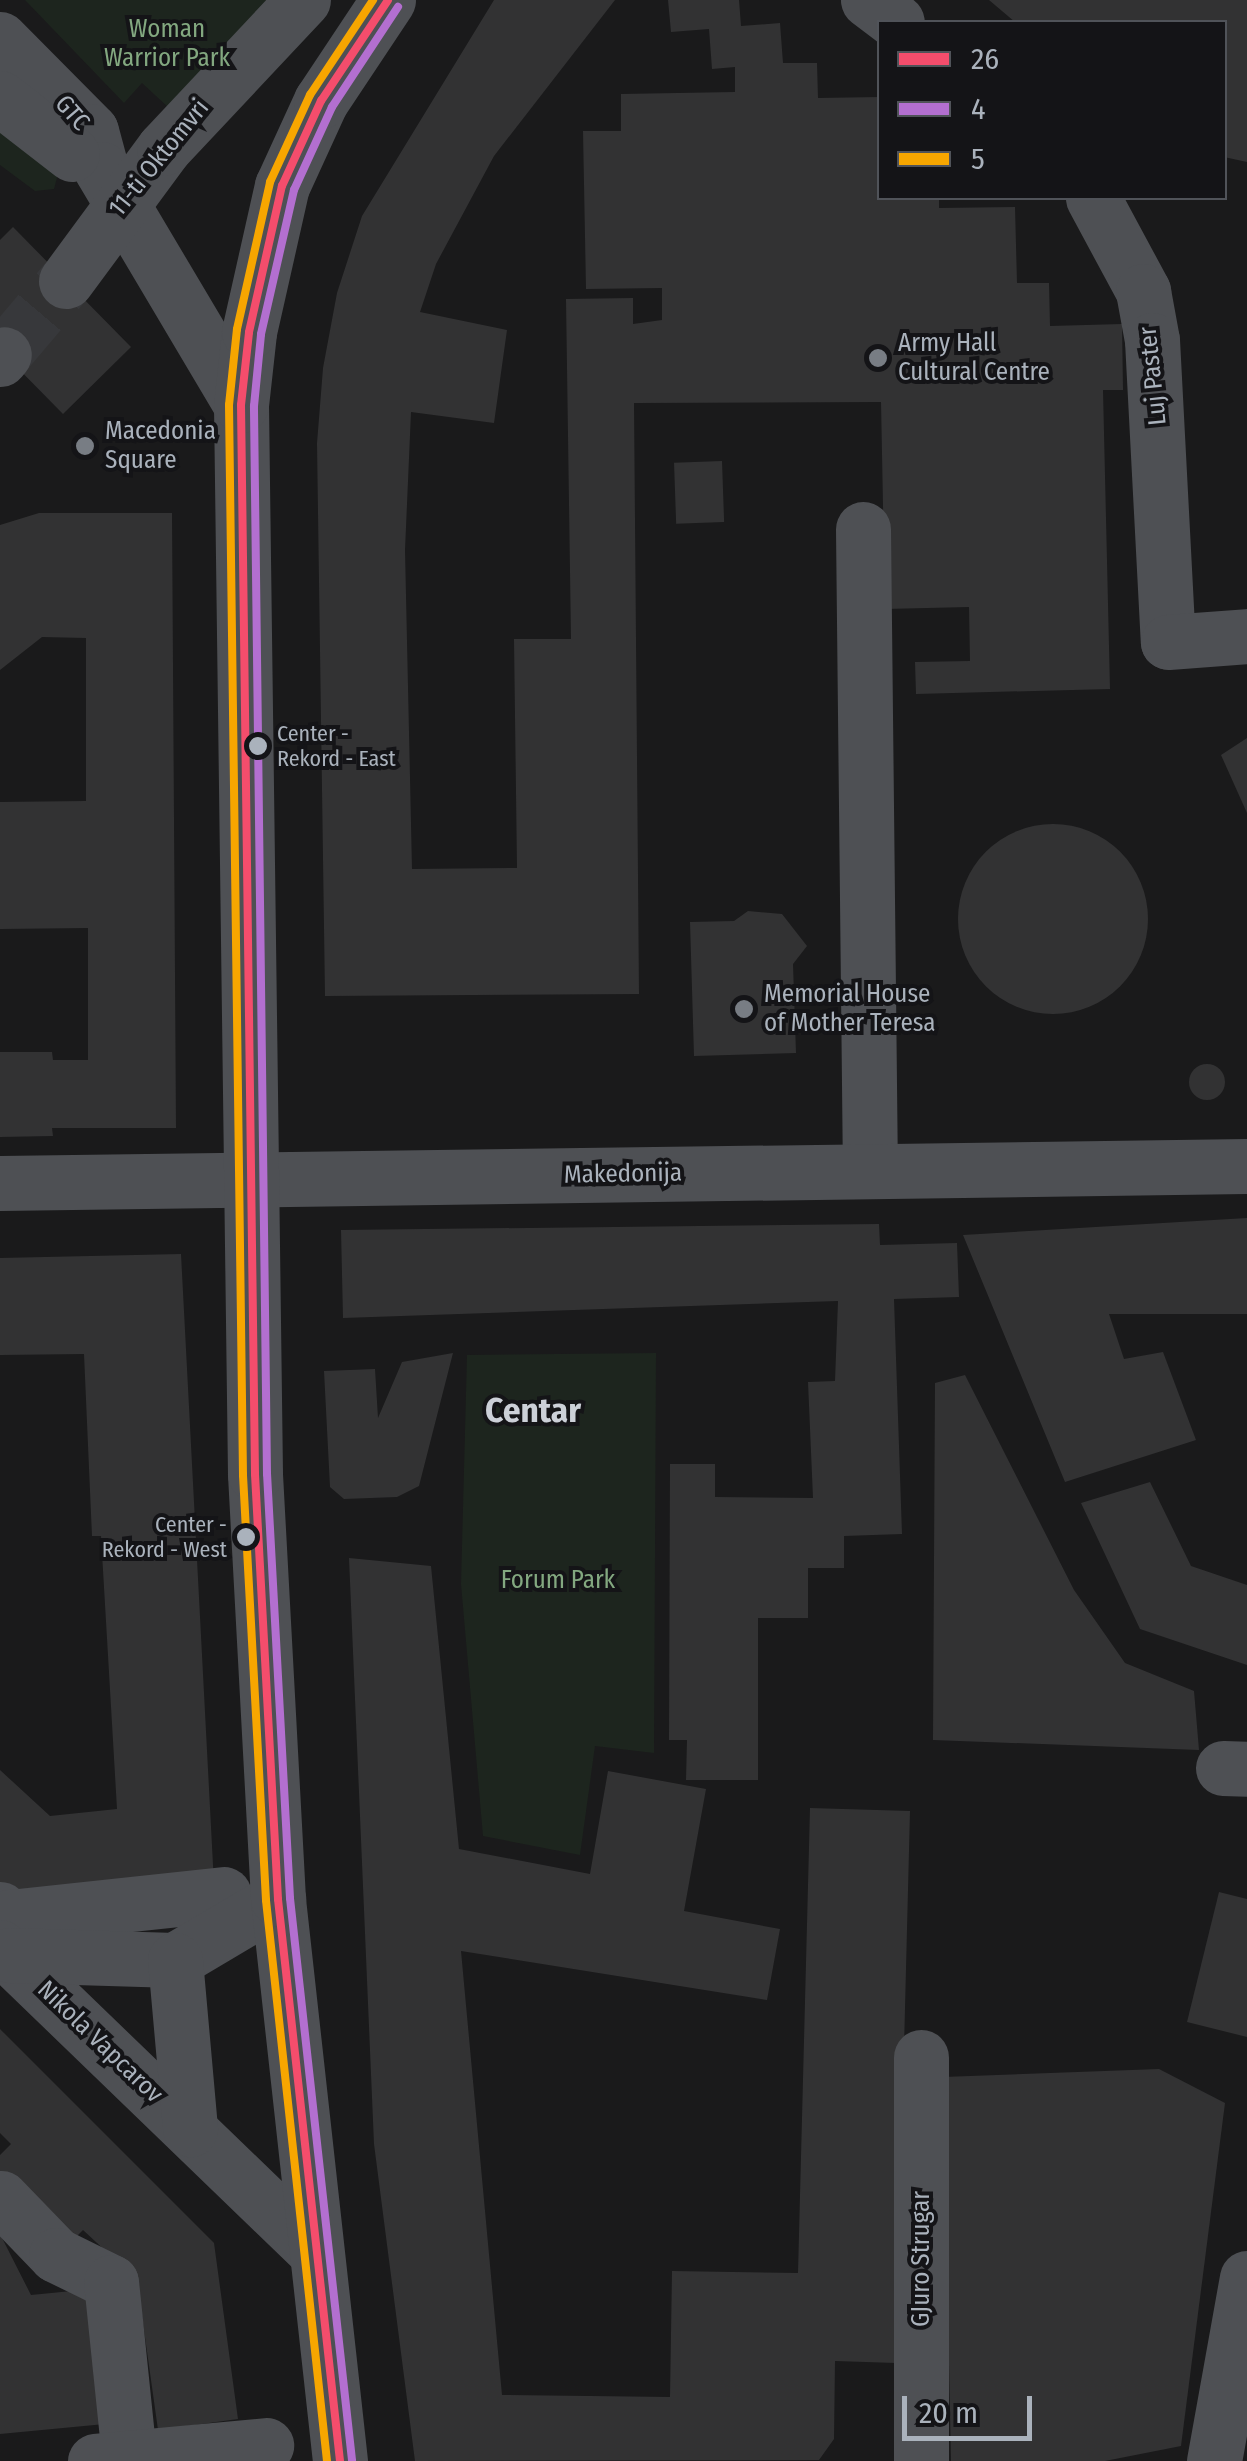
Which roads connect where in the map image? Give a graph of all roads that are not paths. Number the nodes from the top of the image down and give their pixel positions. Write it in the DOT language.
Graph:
graph roads {
  1 [pos="303,0"];
  2 [pos="388,0"];
  3 [pos="868,0"];
  4 [pos="894,20"];
  5 [pos="0,39"];
  6 [pos="0,98"];
  7 [pos="112,184"];
  8 [pos="1094,200"];
  9 [pos="66,281"];
  10 [pos="240,405"];
  11 [pos="863,529"];
  12 [pos="1247,636"];
  13 [pos="1247,1166"];
  14 [pos="870,1171"];
  15 [pos="250,1179"];
  16 [pos="0,1183"];
  17 [pos="224,1894"];
  18 [pos="278,1899"];
  19 [pos="3,1937"];
  20 [pos="175,1960"];
  21 [pos="921,2057"];
  22 [pos="190,2129"];
  23 [pos="1,2198"];
  24 [pos="315,2251"];
  25 [pos="1247,2278"];
  26 [pos="266,2445"];
  27 [pos="110,2459"];
  28 [pos="340,2461"];
  29 [pos="921,2461"];
  30 [pos="1214,2461"];
  1 -- 7 [label="street, 11-ti Oktomvri"];
  2 -- 10 [label="street"];
  3 -- 4 [label="street"];
  5 -- 7 [label="street, GTC"];
  6 -- 7 [label="street"];
  7 -- 9 [label="street, 11-ti Oktomvri"];
  7 -- 10 [label="street, GTC"];
  8 -- 12 [label="street, Luj Paster"];
  10 -- 15 [label="street"];
  11 -- 14 [label="street"];
  13 -- 14 [label="street, Makedonija"];
  14 -- 15 [label="street, Makedonija"];
  15 -- 16 [label="street, Makedonija"];
  15 -- 18 [label="street"];
  17 -- 19 [label="street"];
  18 -- 20 [label="street"];
  18 -- 24 [label="street"];
  19 -- 20 [label="street, Nikola Vapcarov"];
  19 -- 22 [label="street, Nikola Vapcarov"];
  20 -- 22 [label="street, Nikola Vapcarov"];
  21 -- 29 [label="street, GJuro Strugar"];
  22 -- 24 [label="street, Nikola Vapcarov"];
  23 -- 27 [label="street"];
  24 -- 28 [label="street"];
  25 -- 30 [label="street"];
  26 -- 27 [label="street"];
}
